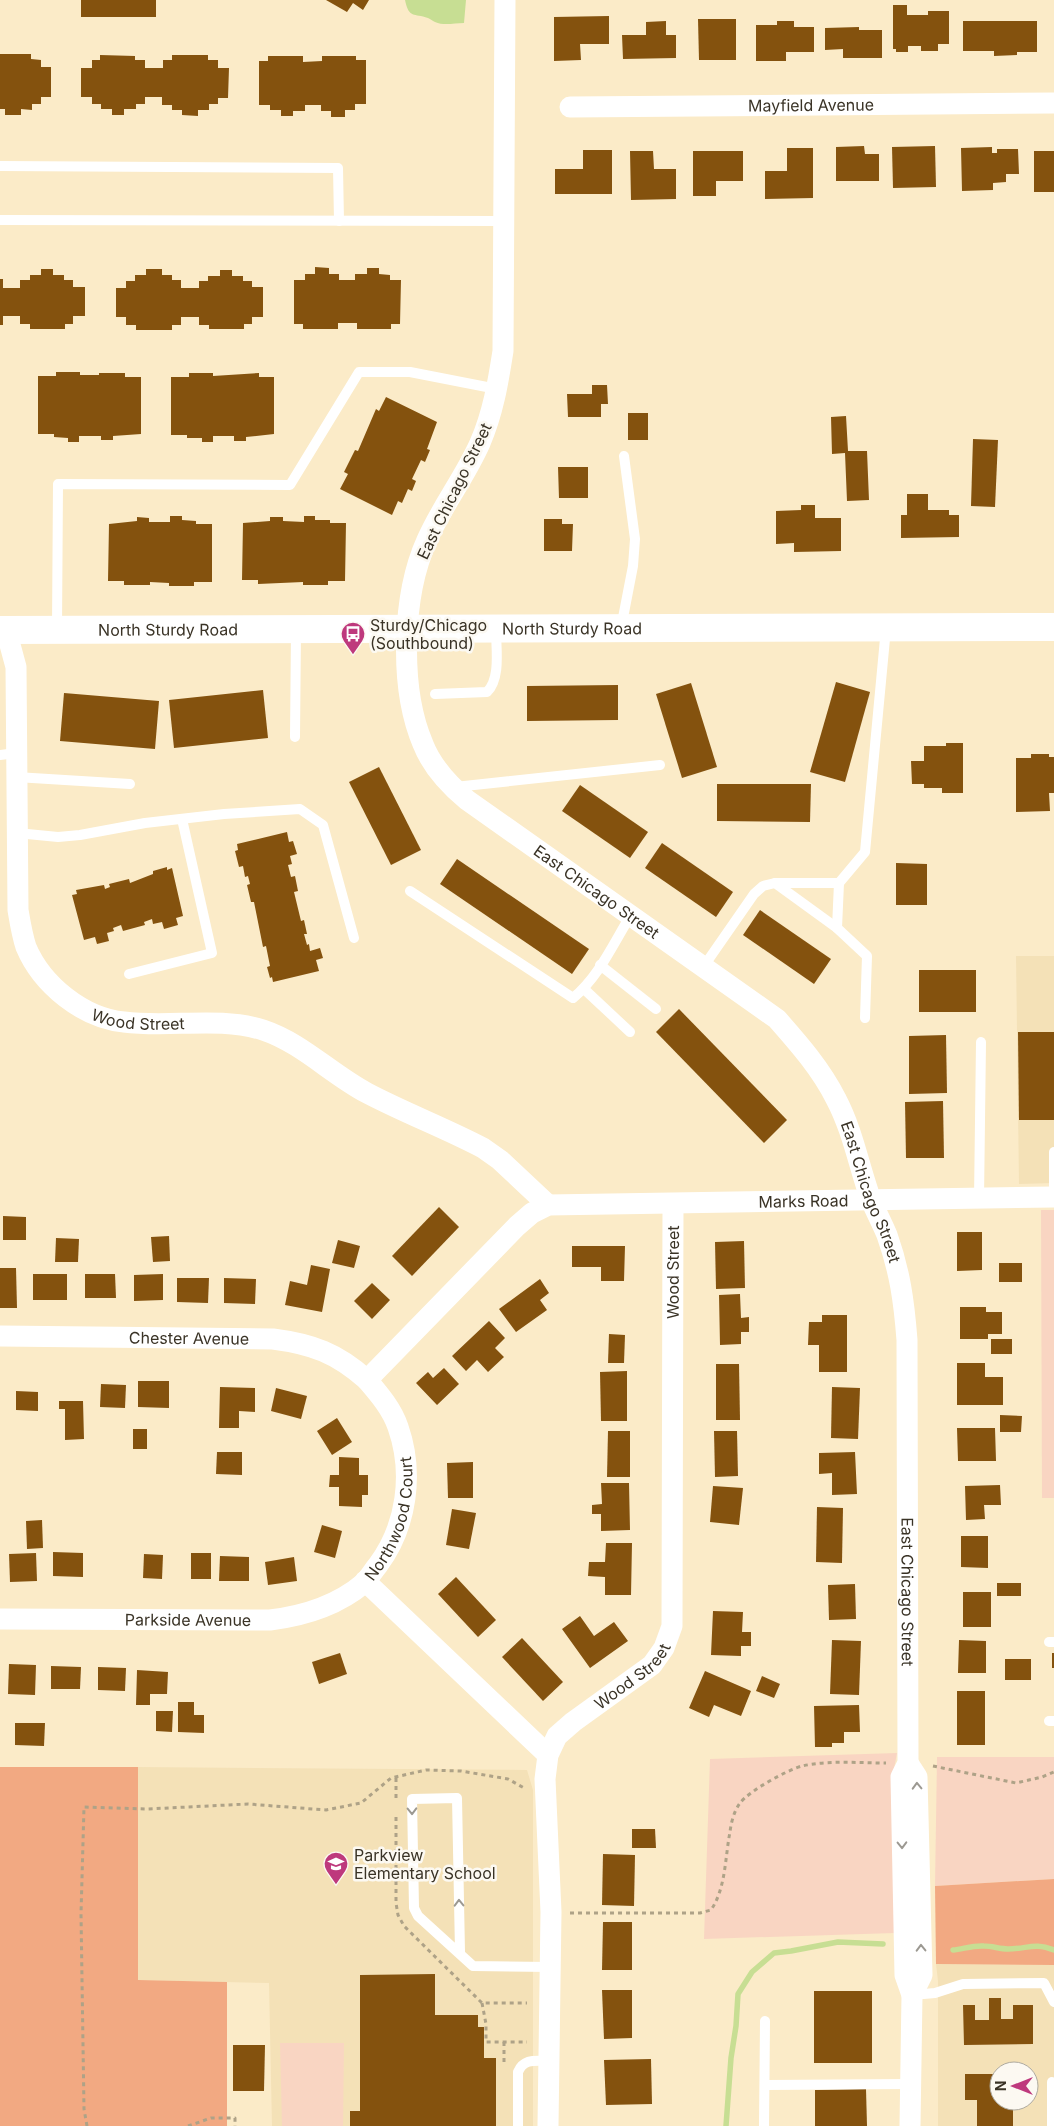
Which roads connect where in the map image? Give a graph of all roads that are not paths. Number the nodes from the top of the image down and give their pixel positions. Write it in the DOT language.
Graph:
graph roads {
  1 [pos="505,0"];
  2 [pos="1054,103"];
  3 [pos="570,107"];
  4 [pos="0,166"];
  5 [pos="0,220"];
  6 [pos="339,221"];
  7 [pos="503,221"];
  8 [pos="497,389"];
  9 [pos="624,456"];
  10 [pos="2,627"];
  11 [pos="1054,627"];
  12 [pos="621,628"];
  13 [pos="886,628"];
  14 [pos="406,629"];
  15 [pos="496,629"];
  16 [pos="57,630"];
  17 [pos="296,630"];
  18 [pos="435,694"];
  19 [pos="295,737"];
  20 [pos="8,754"];
  21 [pos="660,765"];
  22 [pos="16,777"];
  23 [pos="130,784"];
  24 [pos="451,787"];
  25 [pos="182,819"];
  26 [pos="17,833"];
  27 [pos="775,883"];
  28 [pos="839,883"];
  29 [pos="410,892"];
  30 [pos="631,915"];
  31 [pos="837,928"];
  32 [pos="354,938"];
  33 [pos="600,965"];
  34 [pos="704,966"];
  35 [pos="128,974"];
  36 [pos="584,989"];
  37 [pos="656,1009"];
  38 [pos="865,1018"];
  39 [pos="630,1032"];
  40 [pos="981,1042"];
  41 [pos="1054,1152"];
  42 [pos="1054,1186"];
  43 [pos="1054,1197"];
  44 [pos="979,1199"];
  45 [pos="872,1200"];
  46 [pos="673,1204"];
  47 [pos="548,1205"];
  48 [pos="0,1336"];
  49 [pos="367,1380"];
  50 [pos="365,1582"];
  51 [pos="0,1619"];
  52 [pos="548,1755"];
  53 [pos="460,1952"];
  54 [pos="551,1966"];
  55 [pos="912,1995"];
  56 [pos="1054,2002"];
  57 [pos="766,2021"];
  58 [pos="549,2061"];
  59 [pos="1052,2082"];
  60 [pos="910,2084"];
  61 [pos="764,2085"];
  62 [pos="518,2126"];
  63 [pos="548,2126"];
  64 [pos="764,2126"];
  65 [pos="910,2126"];
  66 [pos="1052,2126"];
  1 -- 7 [label="street, East Chicago Street"];
  2 -- 3 [label="street, Mayfield Avenue"];
  4 -- 6 [label="lane"];
  5 -- 6 [label="lane"];
  6 -- 7 [label="lane"];
  7 -- 8 [label="street, East Chicago Street"];
  8 -- 14 [label="street, East Chicago Street"];
  8 -- 16 [label="lane"];
  9 -- 12 [label="lane"];
  10 -- 16 [label="street, North Sturdy Road"];
  10 -- 20 [label="street, Wood Street"];
  11 -- 13 [label="street, North Sturdy Road"];
  12 -- 13 [label="street, North Sturdy Road"];
  12 -- 15 [label="street, North Sturdy Road"];
  13 -- 28 [label="lane"];
  14 -- 15 [label="street, North Sturdy Road"];
  14 -- 17 [label="street, North Sturdy Road"];
  14 -- 24 [label="street, East Chicago Street"];
  15 -- 18 [label="lane"];
  16 -- 17 [label="street, North Sturdy Road"];
  17 -- 19 [label="lane"];
  20 -- 22 [label="street, Wood Street"];
  21 -- 24 [label="lane"];
  22 -- 23 [label="lane"];
  22 -- 26 [label="street, Wood Street"];
  24 -- 30 [label="street, East Chicago Street"];
  25 -- 26 [label="lane"];
  25 -- 32 [label="lane"];
  25 -- 35 [label="lane"];
  26 -- 47 [label="street, Wood Street"];
  27 -- 28 [label="lane"];
  27 -- 31 [label="lane"];
  27 -- 34 [label="lane"];
  28 -- 31 [label="lane"];
  29 -- 36 [label="lane"];
  30 -- 33 [label="lane"];
  30 -- 34 [label="street, East Chicago Street"];
  31 -- 38 [label="lane"];
  33 -- 36 [label="lane"];
  33 -- 37 [label="lane"];
  34 -- 45 [label="street, East Chicago Street"];
  36 -- 39 [label="lane"];
  40 -- 44 [label="lane"];
  41 -- 42 [label="lane"];
  43 -- 44 [label="street, Marks Road"];
  44 -- 45 [label="street, Marks Road"];
  45 -- 46 [label="street, Marks Road"];
  45 -- 55 [label="street, East Chicago Street"];
  46 -- 47 [label="street"];
  46 -- 52 [label="street, Wood Street"];
  47 -- 49 [label="street"];
  48 -- 49 [label="street, Chester Avenue"];
  49 -- 50 [label="street, Northwood Court"];
  50 -- 51 [label="street, Parkside Avenue"];
  50 -- 52 [label="street, Northwood Court"];
  52 -- 54 [label="street, Wood Street"];
  53 -- 53 [label="lane, one-way"];
  53 -- 54 [label="lane"];
  54 -- 58 [label="street, Wood Street"];
  55 -- 56 [label="lane"];
  55 -- 60 [label="street, East Chicago Street"];
  57 -- 61 [label="lane"];
  58 -- 62 [label="lane"];
  58 -- 63 [label="street, Wood Street"];
  59 -- 66 [label="lane"];
  60 -- 61 [label="lane"];
  60 -- 65 [label="street, East Chicago Street"];
  61 -- 64 [label="lane"];
}
